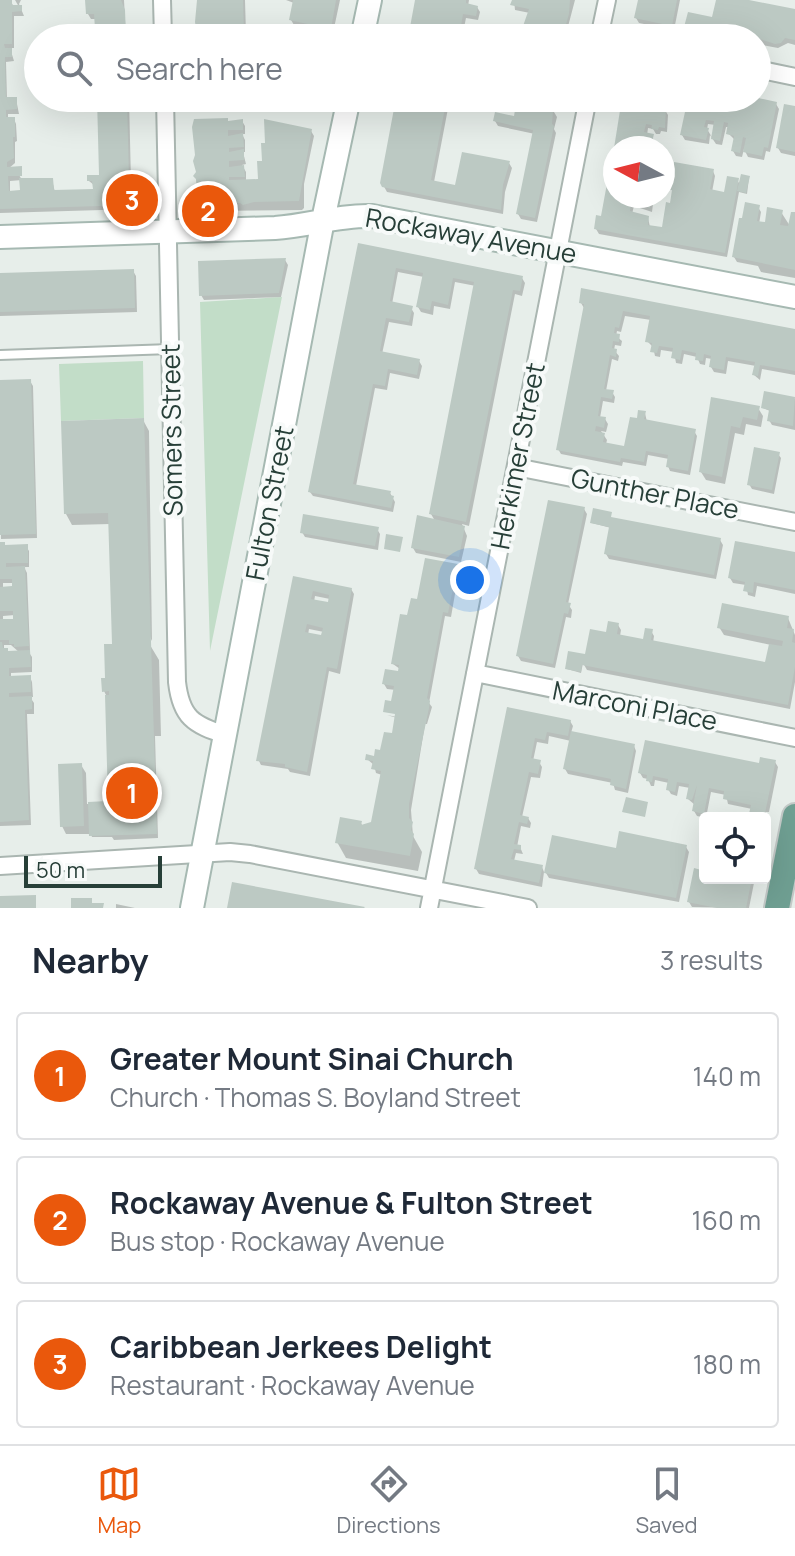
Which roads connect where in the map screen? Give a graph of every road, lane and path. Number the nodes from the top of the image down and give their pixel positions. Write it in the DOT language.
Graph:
graph roads {
  1 [pos="162,0"];
  2 [pos="370,0"];
  3 [pos="607,0"];
  4 [pos="163,24"];
  5 [pos="365,24"];
  6 [pos="604,24"];
  7 [pos="771,72"];
  8 [pos="795,77"];
  9 [pos="165,112"];
  10 [pos="346,112"];
  11 [pos="585,112"];
  12 [pos="323,220"];
  13 [pos="169,233"];
  14 [pos="0,237"];
  15 [pos="558,251"];
  16 [pos="795,297"];
  17 [pos="171,349"];
  18 [pos="0,355"];
  19 [pos="516,467"];
  20 [pos="795,522"];
  21 [pos="475,673"];
  22 [pos="226,735"];
  23 [pos="795,738"];
  24 [pos="795,816"];
  25 [pos="203,854"];
  26 [pos="0,866"];
  27 [pos="432,889"];
  28 [pos="192,908"];
  29 [pos="429,908"];
  30 [pos="528,908"];
  31 [pos="777,908"];
  1 -- 4 [label="street"];
  2 -- 5 [label="main road"];
  3 -- 6 [label="street"];
  7 -- 8 [label="street"];
  9 -- 13 [label="street, Somers Street"];
  10 -- 12 [label="main road, Fulton Street"];
  11 -- 15 [label="street, Herkimer Street"];
  12 -- 13 [label="main road, Rockaway Avenue"];
  12 -- 15 [label="main road, Rockaway Avenue"];
  12 -- 22 [label="main road, Fulton Street"];
  13 -- 14 [label="main road, Rockaway Avenue"];
  13 -- 17 [label="street, Somers Street"];
  15 -- 16 [label="main road, Rockaway Avenue"];
  15 -- 19 [label="street, Herkimer Street"];
  17 -- 18 [label="lane"];
  17 -- 22 [label="street, Somers Street"];
  19 -- 20 [label="street, Gunther Place"];
  19 -- 21 [label="street, Herkimer Street"];
  21 -- 23 [label="street, Marconi Place"];
  21 -- 27 [label="street, Herkimer Street"];
  22 -- 25 [label="main road, Fulton Street"];
  24 -- 31 [label="main road"];
  25 -- 26 [label="street"];
  25 -- 27 [label="street"];
  25 -- 28 [label="main road, Fulton Street"];
  27 -- 29 [label="street, Herkimer Street"];
  27 -- 30 [label="street"];
}
